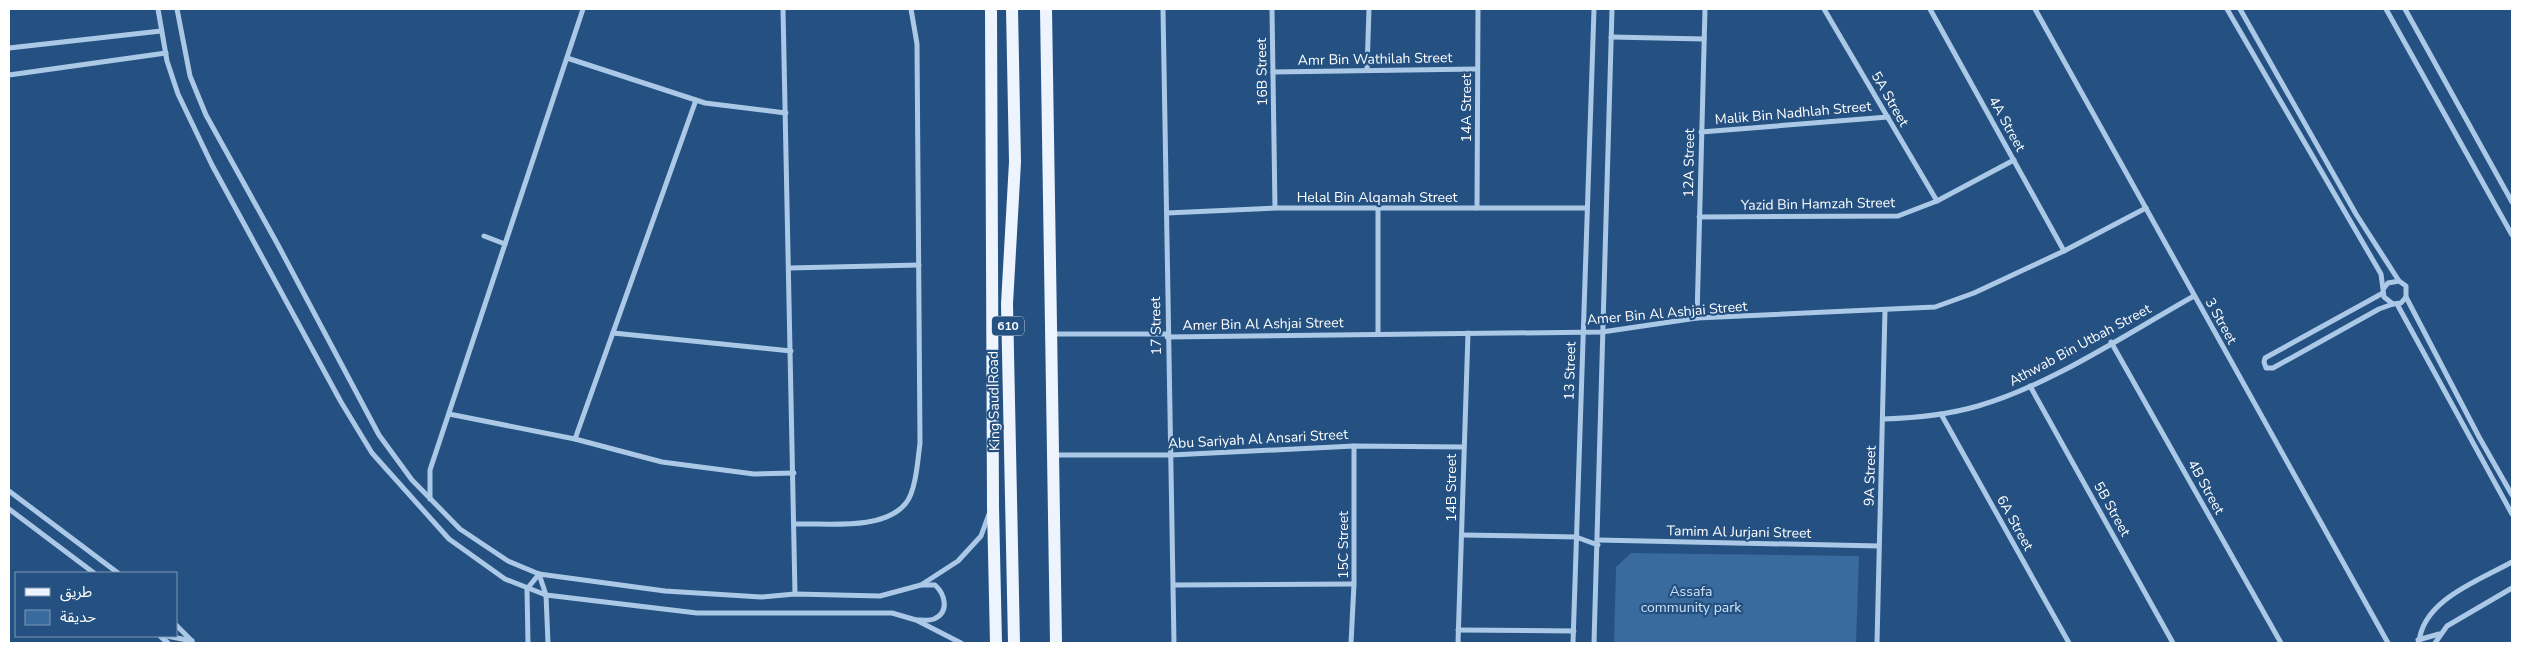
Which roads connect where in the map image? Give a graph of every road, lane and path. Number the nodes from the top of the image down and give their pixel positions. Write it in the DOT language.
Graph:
graph roads {
  1 [pos="158,9"];
  2 [pos="177,9"];
  3 [pos="583,9"];
  4 [pos="783,9"];
  5 [pos="911,9"];
  6 [pos="991,9"];
  7 [pos="1012,9"];
  8 [pos="1046,9"];
  9 [pos="1163,9"];
  10 [pos="1272,9"];
  11 [pos="1369,9"];
  12 [pos="1478,9"];
  13 [pos="1594,9"];
  14 [pos="1612,9"];
  15 [pos="1705,9"];
  16 [pos="1824,9"];
  17 [pos="1930,9"];
  18 [pos="2035,9"];
  19 [pos="2227,9"];
  20 [pos="2240,9"];
  21 [pos="2386,9"];
  22 [pos="2405,9"];
  23 [pos="161,30"];
  24 [pos="1611,36"];
  25 [pos="1704,39"];
  26 [pos="9,48"];
  27 [pos="166,53"];
  28 [pos="567,58"];
  29 [pos="1477,69"];
  30 [pos="1367,70"];
  31 [pos="1273,72"];
  32 [pos="9,75"];
  33 [pos="696,100"];
  34 [pos="786,113"];
  35 [pos="1888,117"];
  36 [pos="1701,132"];
  37 [pos="2014,160"];
  38 [pos="1937,201"];
  39 [pos="2512,202"];
  40 [pos="1275,208"];
  41 [pos="1378,208"];
  42 [pos="1477,208"];
  43 [pos="1586,208"];
  44 [pos="2146,208"];
  45 [pos="1167,213"];
  46 [pos="1699,217"];
  47 [pos="2512,235"];
  48 [pos="484,236"];
  49 [pos="505,244"];
  50 [pos="2064,251"];
  51 [pos="919,265"];
  52 [pos="789,268"];
  53 [pos="2399,281"];
  54 [pos="2384,291"];
  55 [pos="2194,296"];
  56 [pos="2406,297"];
  57 [pos="2395,304"];
  58 [pos="1885,310"];
  59 [pos="1697,318"];
  60 [pos="1583,332"];
  61 [pos="1602,332"];
  62 [pos="613,333"];
  63 [pos="1378,333"];
  64 [pos="1468,333"];
  65 [pos="1051,334"];
  66 [pos="1167,335"];
  67 [pos="2111,342"];
  68 [pos="791,350"];
  69 [pos="2030,386"];
  70 [pos="449,414"];
  71 [pos="1941,414"];
  72 [pos="1884,419"];
  73 [pos="575,440"];
  74 [pos="1354,446"];
  75 [pos="1463,446"];
  76 [pos="1054,455"];
  77 [pos="1171,455"];
  78 [pos="794,473"];
  79 [pos="9,491"];
  80 [pos="2512,495"];
  81 [pos="430,499"];
  82 [pos="992,507"];
  83 [pos="9,509"];
  84 [pos="2512,514"];
  85 [pos="796,524"];
  86 [pos="1462,535"];
  87 [pos="1576,537"];
  88 [pos="1598,542"];
  89 [pos="1879,546"];
  90 [pos="2512,562"];
  91 [pos="93,572"];
  92 [pos="117,572"];
  93 [pos="539,574"];
  94 [pos="1354,584"];
  95 [pos="921,585"];
  96 [pos="1174,585"];
  97 [pos="2512,588"];
  98 [pos="527,589"];
  99 [pos="546,594"];
  100 [pos="795,594"];
  101 [pos="916,620"];
  102 [pos="178,627"];
  103 [pos="1458,630"];
  104 [pos="1574,631"];
  105 [pos="2439,634"];
  106 [pos="171,637"];
  107 [pos="193,642"];
  108 [pos="2418,642"];
  109 [pos="528,643"];
  110 [pos="548,643"];
  111 [pos="961,643"];
  112 [pos="996,643"];
  113 [pos="1014,643"];
  114 [pos="1056,643"];
  115 [pos="1174,643"];
  116 [pos="1351,643"];
  117 [pos="1458,643"];
  118 [pos="1573,643"];
  119 [pos="1594,643"];
  120 [pos="1877,643"];
  121 [pos="2069,643"];
  122 [pos="2174,643"];
  123 [pos="2281,643"];
  124 [pos="2388,643"];
  125 [pos="2435,643"];
  1 -- 23 [label="street"];
  2 -- 81 [label="street"];
  3 -- 28 [label="street"];
  4 -- 34 [label="street"];
  5 -- 51 [label="street"];
  6 -- 82 [label="main road"];
  7 -- 113 [label="main road, King Saud Road / 610"];
  8 -- 65 [label="main road"];
  9 -- 45 [label="street, 17 Street"];
  10 -- 31 [label="street, 16B Street"];
  11 -- 30 [label="street"];
  12 -- 29 [label="street, 14A Street"];
  13 -- 43 [label="street, 13 Street"];
  14 -- 24 [label="street"];
  15 -- 25 [label="street, 12A Street"];
  16 -- 35 [label="street, 5A Street"];
  17 -- 37 [label="street, 4A Street"];
  18 -- 44 [label="street, 3 Street"];
  19 -- 54 [label="street"];
  20 -- 53 [label="street"];
  21 -- 47 [label="street"];
  22 -- 39 [label="street"];
  23 -- 26 [label="street"];
  23 -- 27 [label="street"];
  24 -- 25 [label="street"];
  24 -- 61 [label="street"];
  25 -- 36 [label="street, 12A Street"];
  27 -- 32 [label="street"];
  27 -- 98 [label="street"];
  28 -- 33 [label="street"];
  28 -- 49 [label="street"];
  29 -- 30 [label="street, Amr Bin Wathilah Street"];
  29 -- 42 [label="street, 14A Street"];
  30 -- 31 [label="street, Amr Bin Wathilah Street"];
  31 -- 40 [label="street, 16B Street"];
  33 -- 34 [label="street"];
  33 -- 62 [label="street"];
  34 -- 52 [label="street"];
  35 -- 36 [label="street, Malik Bin Nadhlah Street"];
  35 -- 38 [label="street, 5A Street"];
  36 -- 46 [label="street, 12A Street"];
  37 -- 38 [label="street, Yazid Bin Hamzah Street"];
  37 -- 50 [label="street, 4A Street"];
  38 -- 46 [label="street, Yazid Bin Hamzah Street"];
  40 -- 41 [label="street, Helal Bin Alqamah Street"];
  40 -- 45 [label="street, Helal Bin Alqamah Street"];
  41 -- 42 [label="street, Helal Bin Alqamah Street"];
  41 -- 63 [label="street"];
  42 -- 43 [label="street, Helal Bin Alqamah Street"];
  43 -- 60 [label="street, 13 Street"];
  44 -- 50 [label="street, Amer Bin Al Ashjai Street"];
  44 -- 55 [label="street, 3 Street"];
  45 -- 66 [label="street, 17 Street"];
  46 -- 59 [label="street, 12A Street"];
  48 -- 49 [label="street"];
  49 -- 70 [label="street"];
  50 -- 58 [label="street, Amer Bin Al Ashjai Street"];
  51 -- 52 [label="street"];
  51 -- 85 [label="street"];
  52 -- 68 [label="street"];
  53 -- 54 [label="street"];
  53 -- 56 [label="street"];
  54 -- 57 [label="street"];
  54 -- 57 [label="street"];
  55 -- 67 [label="street, Athwab Bin Utbah Street"];
  55 -- 124 [label="street, 3 Street"];
  56 -- 57 [label="street"];
  56 -- 80 [label="street"];
  57 -- 84 [label="street"];
  58 -- 59 [label="street, Amer Bin Al Ashjai Street"];
  58 -- 72 [label="street, 9A Street"];
  59 -- 61 [label="street, Amer Bin Al Ashjai Street"];
  60 -- 61 [label="street, Amer Bin Al Ashjai Street"];
  60 -- 64 [label="street, Amer Bin Al Ashjai Street"];
  60 -- 87 [label="street, 13 Street"];
  61 -- 88 [label="street"];
  62 -- 68 [label="street"];
  62 -- 73 [label="street"];
  63 -- 64 [label="street, Amer Bin Al Ashjai Street"];
  63 -- 66 [label="street, Amer Bin Al Ashjai Street"];
  64 -- 75 [label="street, 14B Street"];
  65 -- 66 [label="street, Amer Bin Al Ashjai Street"];
  65 -- 76 [label="main road"];
  66 -- 77 [label="street, 17 Street"];
  67 -- 69 [label="street, Athwab Bin Utbah Street"];
  67 -- 123 [label="street, 4B Street"];
  68 -- 78 [label="street"];
  69 -- 71 [label="street, Athwab Bin Utbah Street"];
  69 -- 122 [label="street, 5B Street"];
  70 -- 73 [label="street"];
  70 -- 81 [label="street"];
  71 -- 72 [label="street, Athwab Bin Utbah Street"];
  71 -- 121 [label="street, 6A Street"];
  72 -- 89 [label="street, 9A Street"];
  73 -- 78 [label="street"];
  74 -- 75 [label="street, Abu Sariyah Al Ansari Street"];
  74 -- 77 [label="street, Abu Sariyah Al Ansari Street"];
  74 -- 94 [label="street, 15C Street"];
  75 -- 86 [label="street, 14B Street"];
  76 -- 77 [label="street, Abu Sariyah Al Ansari Street"];
  76 -- 114 [label="main road"];
  77 -- 96 [label="street, 17 Street"];
  78 -- 85 [label="street"];
  79 -- 92 [label="street"];
  81 -- 93 [label="street"];
  82 -- 95 [label="street"];
  82 -- 112 [label="main road"];
  83 -- 91 [label="street"];
  85 -- 100 [label="street"];
  86 -- 87 [label="street, Tamim Al Jurjani Street"];
  86 -- 103 [label="street, 14B Street"];
  87 -- 88 [label="street, Tamim Al Jurjani Street"];
  87 -- 104 [label="street, 13 Street"];
  88 -- 89 [label="street, Tamim Al Jurjani Street"];
  88 -- 119 [label="street"];
  89 -- 120 [label="street, 9A Street"];
  90 -- 108 [label="street"];
  93 -- 98 [label="street"];
  93 -- 99 [label="street"];
  93 -- 100 [label="street"];
  94 -- 96 [label="street"];
  94 -- 116 [label="street, 15C Street"];
  95 -- 100 [label="street"];
  95 -- 101 [label="street"];
  96 -- 115 [label="street, 17 Street"];
  97 -- 105 [label="street"];
  98 -- 99 [label="street"];
  98 -- 109 [label="street"];
  99 -- 101 [label="street"];
  99 -- 110 [label="street"];
  101 -- 111 [label="street"];
  102 -- 107 [label="street"];
  103 -- 104 [label="street"];
  103 -- 117 [label="street, 14B Street"];
  104 -- 118 [label="street, 13 Street"];
  105 -- 108 [label="street"];
  105 -- 125 [label="street"];
  106 -- 107 [label="street"];
}
